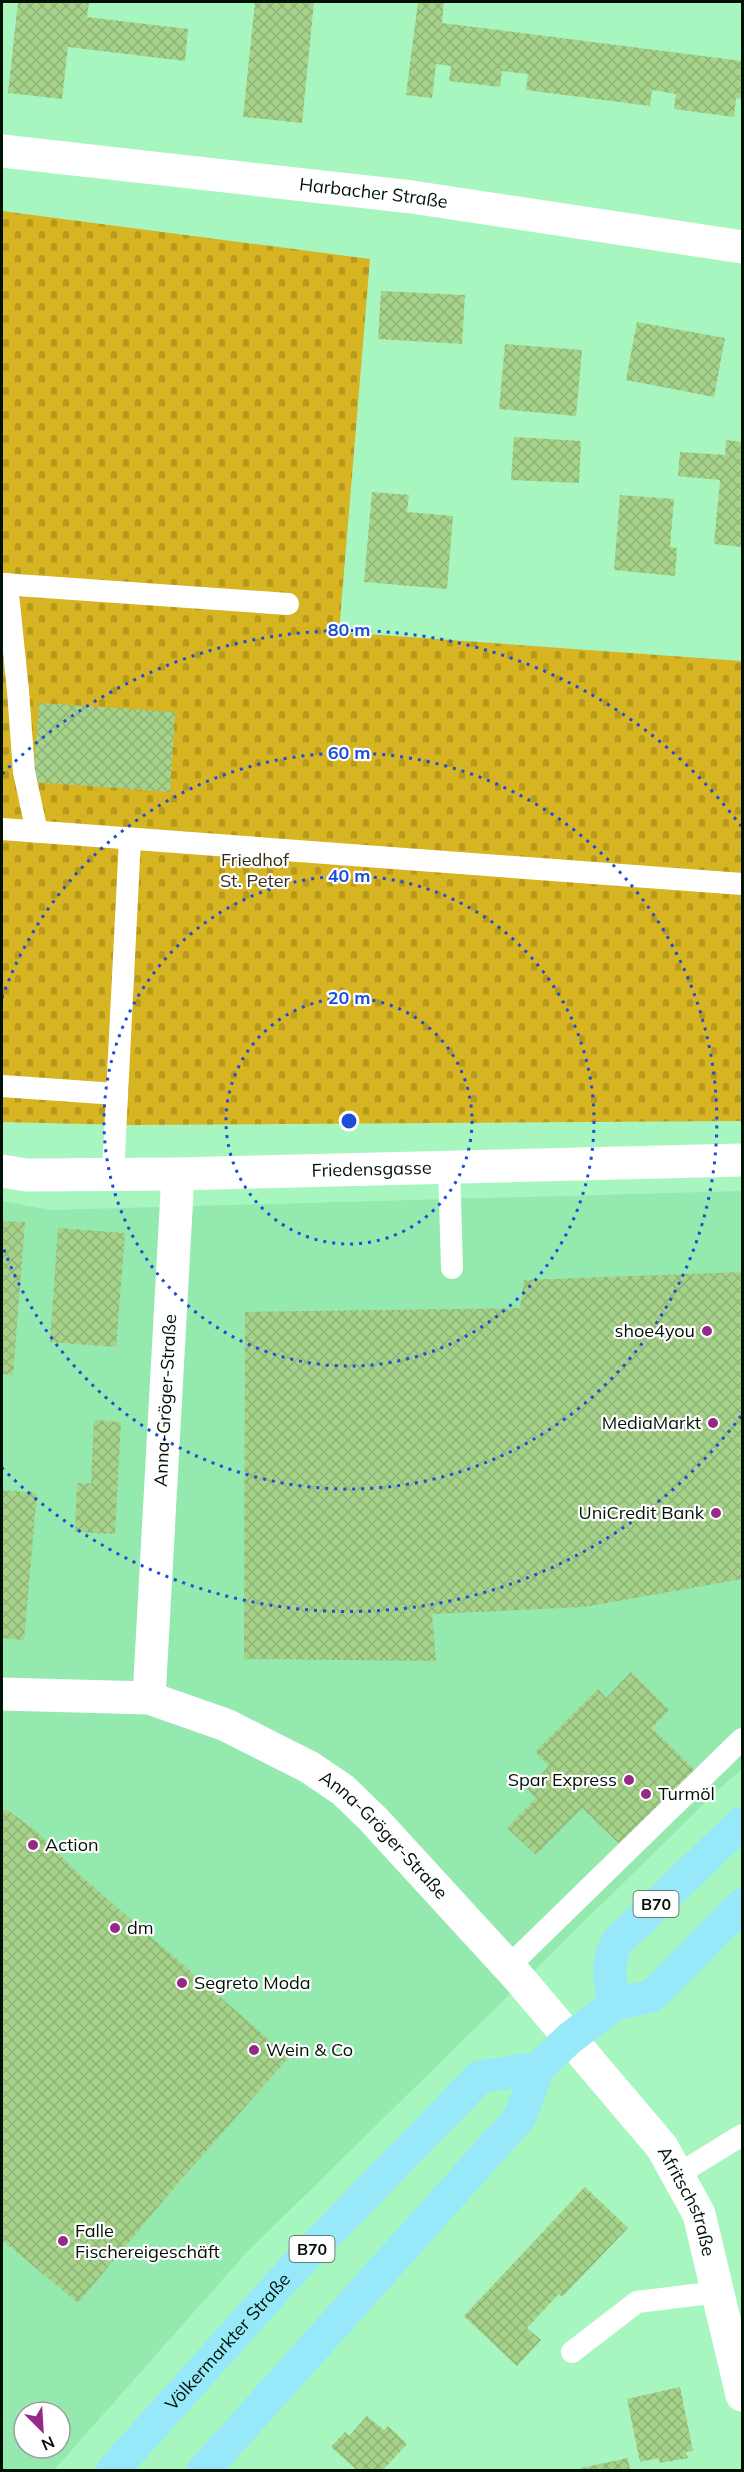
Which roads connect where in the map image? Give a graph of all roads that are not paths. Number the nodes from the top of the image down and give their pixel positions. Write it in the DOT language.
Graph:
graph roads {
  1 [pos="2,152"];
  2 [pos="742,247"];
  3 [pos="4,584"];
  4 [pos="288,604"];
  5 [pos="2,829"];
  6 [pos="38,832"];
  7 [pos="130,839"];
  8 [pos="742,884"];
  9 [pos="2,1086"];
  10 [pos="116,1094"];
  11 [pos="742,1160"];
  12 [pos="449,1167"];
  13 [pos="2,1171"];
  14 [pos="113,1174"];
  15 [pos="178,1174"];
  16 [pos="452,1268"];
  17 [pos="2,1694"];
  18 [pos="149,1698"];
  19 [pos="742,1739"];
  20 [pos="742,1822"];
  21 [pos="742,1905"];
  22 [pos="508,1967"];
  23 [pos="615,2004"];
  24 [pos="570,2038"];
  25 [pos="538,2068"];
  26 [pos="742,2135"];
  27 [pos="677,2175"];
  28 [pos="718,2292"];
  29 [pos="572,2352"];
  30 [pos="738,2355"];
  31 [pos="742,2395"];
  32 [pos="113,2470"];
  33 [pos="204,2470"];
  1 -- 2 [label="street, Harbacher Straße"];
  3 -- 4 [label="lane"];
  3 -- 6 [label="lane"];
  5 -- 6 [label="lane"];
  6 -- 7 [label="lane"];
  7 -- 8 [label="lane"];
  7 -- 10 [label="lane"];
  9 -- 10 [label="lane"];
  10 -- 14 [label="lane"];
  11 -- 12 [label="street, Friedensgasse"];
  12 -- 15 [label="street, Friedensgasse"];
  12 -- 16 [label="lane"];
  13 -- 14 [label="street, Friedensgasse"];
  14 -- 15 [label="street, Friedensgasse"];
  15 -- 18 [label="street, Anna-Gröger-Straße"];
  17 -- 18 [label="street, Anna-Gröger-Straße"];
  18 -- 22 [label="street, Anna-Gröger-Straße"];
  19 -- 22 [label="lane"];
  20 -- 23 [label="main road, B70"];
  21 -- 23 [label="main road"];
  22 -- 24 [label="street, Anna-Gröger-Straße"];
  23 -- 24 [label="main road"];
  24 -- 25 [label="main road"];
  24 -- 27 [label="street, Afritschstraße"];
  25 -- 32 [label="main road, Völkermarkter Straße / B70"];
  25 -- 33 [label="main road"];
  26 -- 27 [label="lane"];
  27 -- 28 [label="street, Afritschstraße"];
  28 -- 29 [label="lane"];
  28 -- 30 [label="street, Afritschstraße"];
  30 -- 31 [label="street, Afritschstraße"];
}
